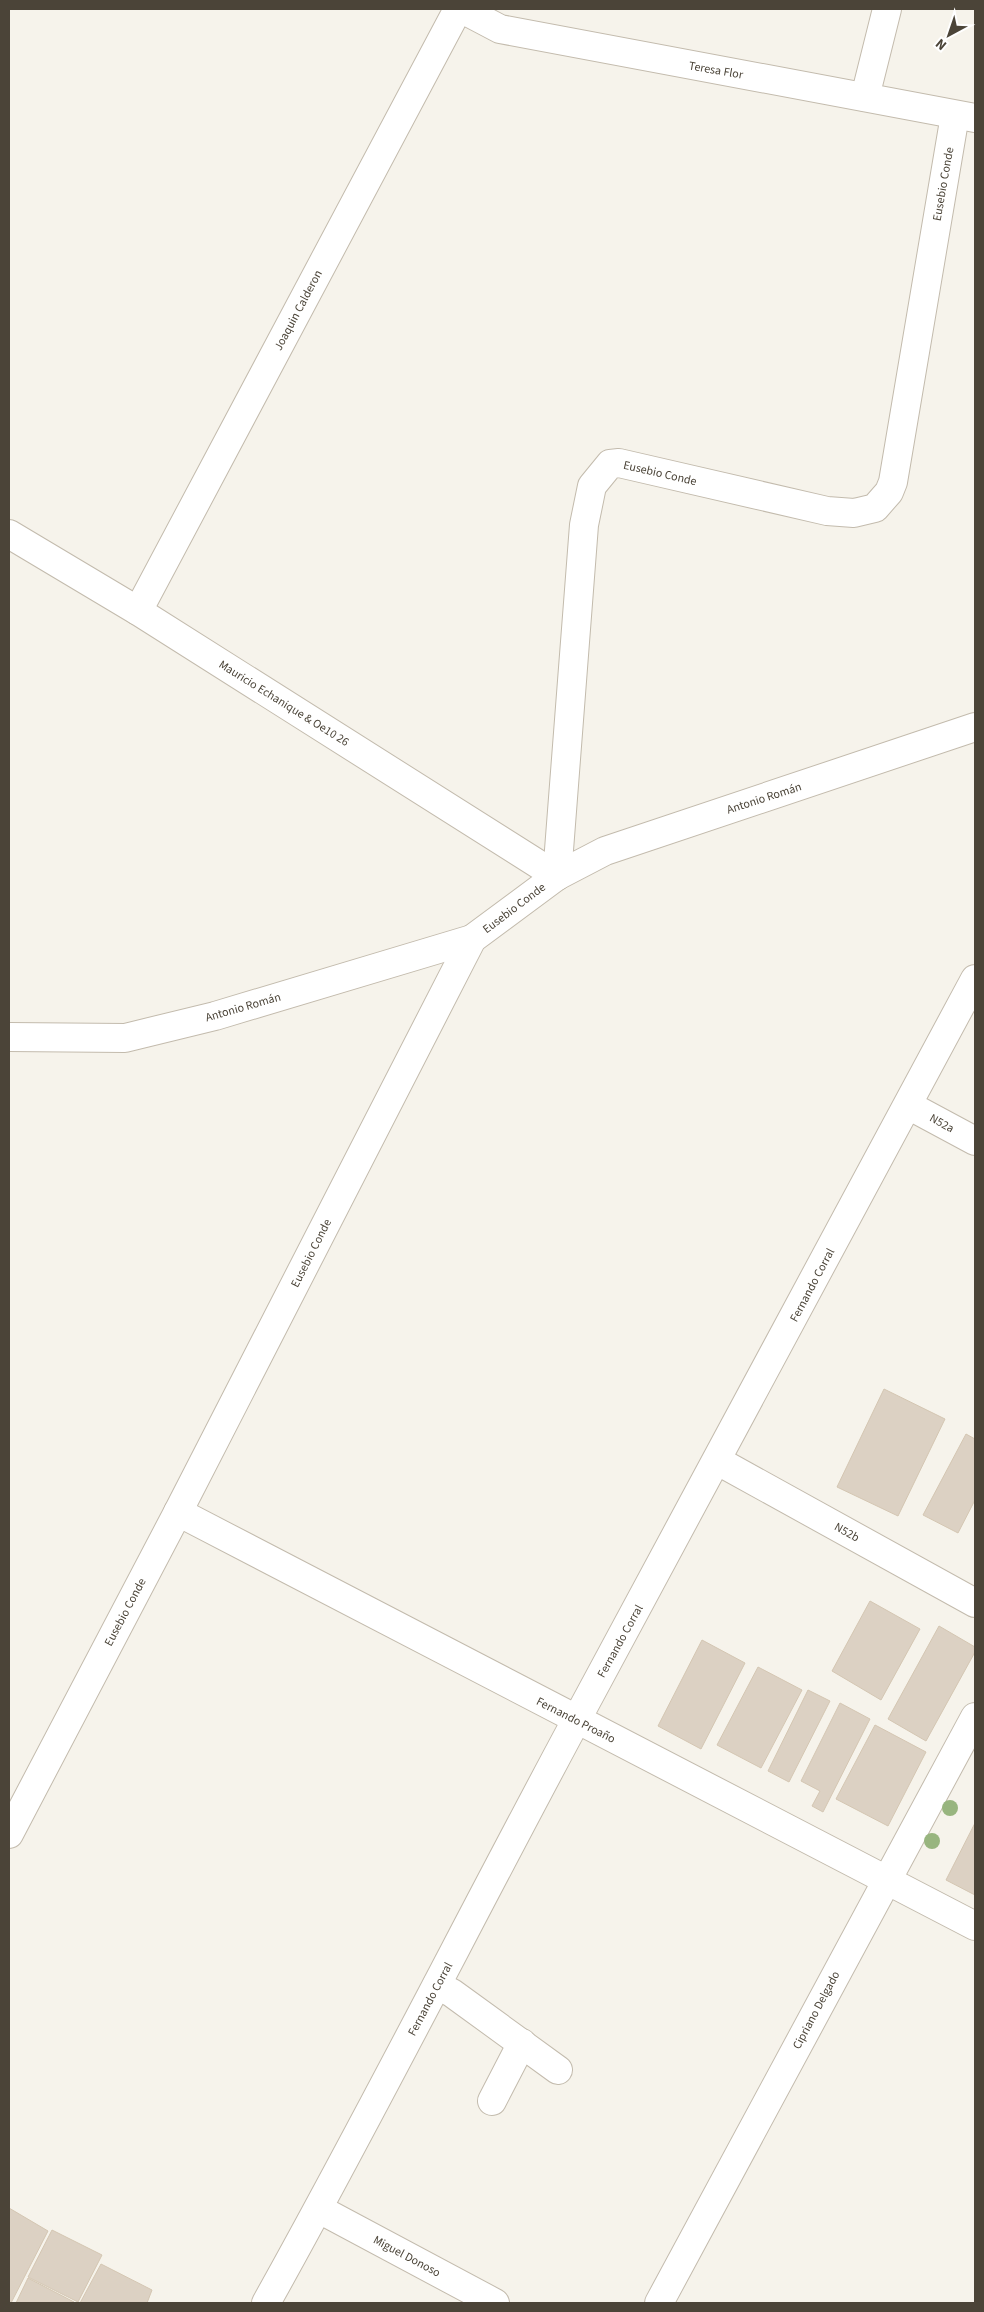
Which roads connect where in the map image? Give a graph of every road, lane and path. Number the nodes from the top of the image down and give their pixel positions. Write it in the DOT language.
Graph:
graph roads {
  1 [pos="458,9"];
  2 [pos="462,9"];
  3 [pos="887,9"];
  4 [pos="865,97"];
  5 [pos="965,116"];
  6 [pos="9,534"];
  7 [pos="138,611"];
  8 [pos="975,727"];
  9 [pos="556,876"];
  10 [pos="472,939"];
  11 [pos="975,979"];
  12 [pos="9,1038"];
  13 [pos="908,1105"];
  14 [pos="975,1141"];
  15 [pos="718,1461"];
  16 [pos="178,1512"];
  17 [pos="975,1603"];
  18 [pos="975,1717"];
  19 [pos="576,1721"];
  20 [pos="9,1834"];
  21 [pos="886,1880"];
  22 [pos="975,1926"];
  23 [pos="437,1985"];
  24 [pos="522,2043"];
  25 [pos="558,2070"];
  26 [pos="492,2101"];
  27 [pos="319,2208"];
  28 [pos="266,2303"];
  29 [pos="495,2303"];
  30 [pos="659,2303"];
  1 -- 7 [label="street, Joaquin Calderon"];
  2 -- 4 [label="street, Teresa Flor"];
  3 -- 4 [label="street"];
  4 -- 5 [label="street, Teresa Flor"];
  5 -- 9 [label="street, Eusebio Conde"];
  6 -- 7 [label="street, Mauricio Echanique & Oe10 26"];
  7 -- 9 [label="street, Mauricio Echanique & Oe10 26"];
  8 -- 9 [label="street, Antonio Román"];
  9 -- 10 [label="street, Eusebio Conde"];
  10 -- 12 [label="street, Antonio Román"];
  10 -- 16 [label="street, Eusebio Conde"];
  11 -- 13 [label="street, Fernando Corral"];
  13 -- 14 [label="street, N52a"];
  13 -- 15 [label="street, Fernando Corral"];
  15 -- 17 [label="street, N52b"];
  15 -- 19 [label="street, Fernando Corral"];
  16 -- 19 [label="street, Fernando Proaño"];
  16 -- 20 [label="street, Eusebio Conde"];
  18 -- 21 [label="street, Cipriano Delgado"];
  19 -- 21 [label="street, Fernando Proaño"];
  19 -- 23 [label="street, Fernando Corral"];
  21 -- 22 [label="street, Fernando Proaño"];
  21 -- 30 [label="street, Cipriano Delgado"];
  23 -- 24 [label="street"];
  23 -- 27 [label="street, Fernando Corral"];
  24 -- 25 [label="street"];
  24 -- 26 [label="street"];
  27 -- 28 [label="street, Fernando Corral"];
  27 -- 29 [label="street, Miguel Donoso"];
}
